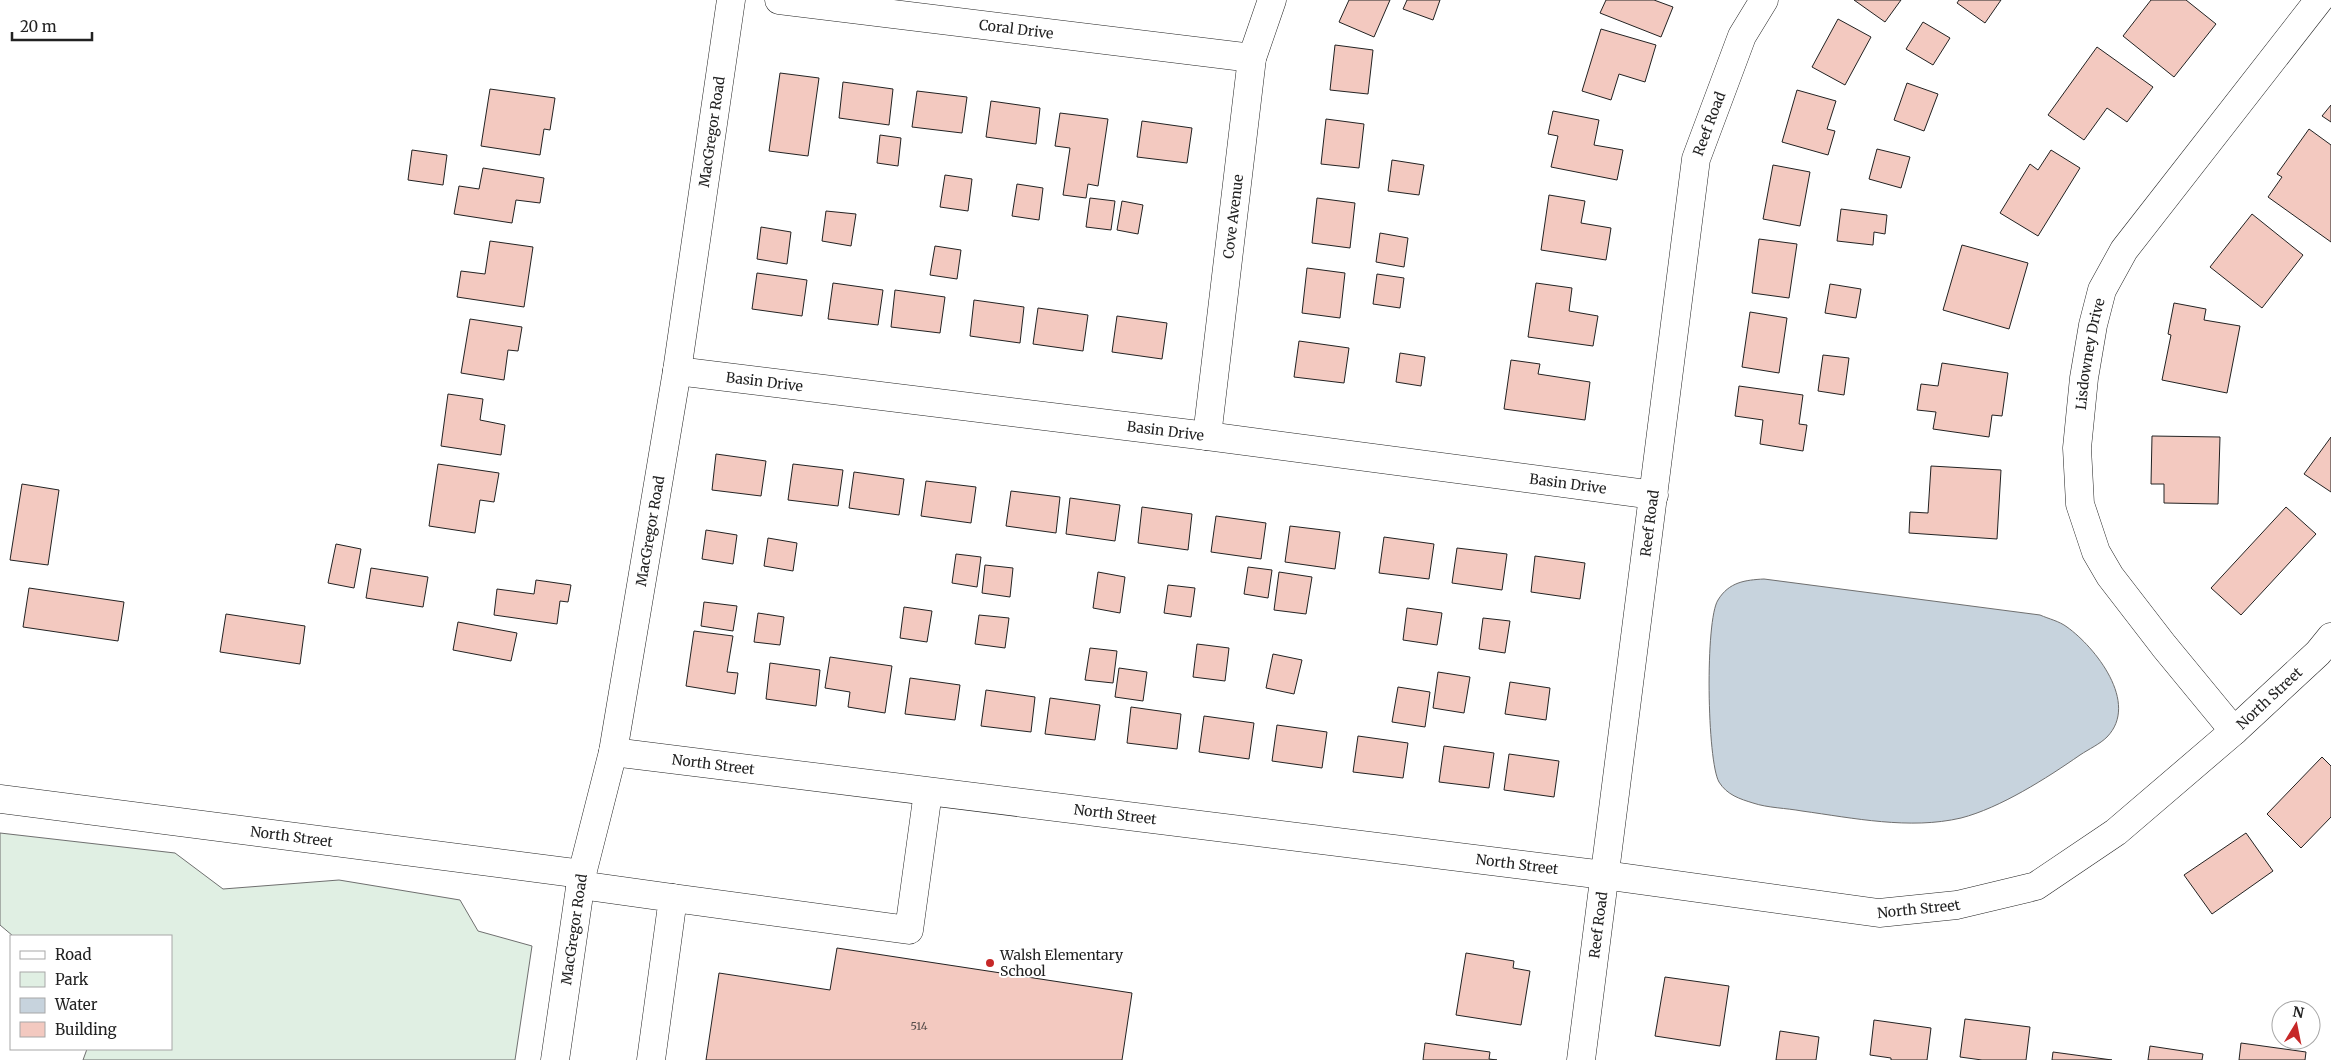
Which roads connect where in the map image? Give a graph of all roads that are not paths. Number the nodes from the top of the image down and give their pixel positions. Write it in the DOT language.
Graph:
graph roads {
  1 [pos="731,0"];
  2 [pos="779,0"];
  3 [pos="1272,0"];
  4 [pos="1764,0"];
  5 [pos="2319,0"];
  6 [pos="1252,58"];
  7 [pos="677,371"];
  8 [pos="1207,436"];
  9 [pos="1654,495"];
  10 [pos="2331,637"];
  11 [pos="2234,731"];
  12 [pos="613,752"];
  13 [pos="928,792"];
  14 [pos="0,799"];
  15 [pos="1604,875"];
  16 [pos="581,880"];
  17 [pos="673,898"];
  18 [pos="554,1060"];
  19 [pos="652,1060"];
  20 [pos="1581,1060"];
  1 -- 7 [label="street, MacGregor Road"];
  2 -- 6 [label="street, Coral Drive"];
  3 -- 6 [label="street, Cove Avenue"];
  4 -- 9 [label="street, Reef Road"];
  5 -- 11 [label="street, Lisdowney Drive"];
  6 -- 8 [label="street, Cove Avenue"];
  7 -- 8 [label="street, Basin Drive"];
  7 -- 12 [label="street, MacGregor Road"];
  8 -- 9 [label="street, Basin Drive"];
  9 -- 15 [label="street, Reef Road"];
  10 -- 11 [label="street, North Street"];
  11 -- 15 [label="street, North Street"];
  12 -- 13 [label="street, North Street"];
  12 -- 16 [label="street, MacGregor Road"];
  13 -- 15 [label="street, North Street"];
  13 -- 17 [label="street, North Street"];
  14 -- 16 [label="street, North Street"];
  15 -- 20 [label="street, Reef Road"];
  16 -- 17 [label="street, North Street"];
  16 -- 18 [label="street, MacGregor Road"];
  17 -- 19 [label="street"];
}
